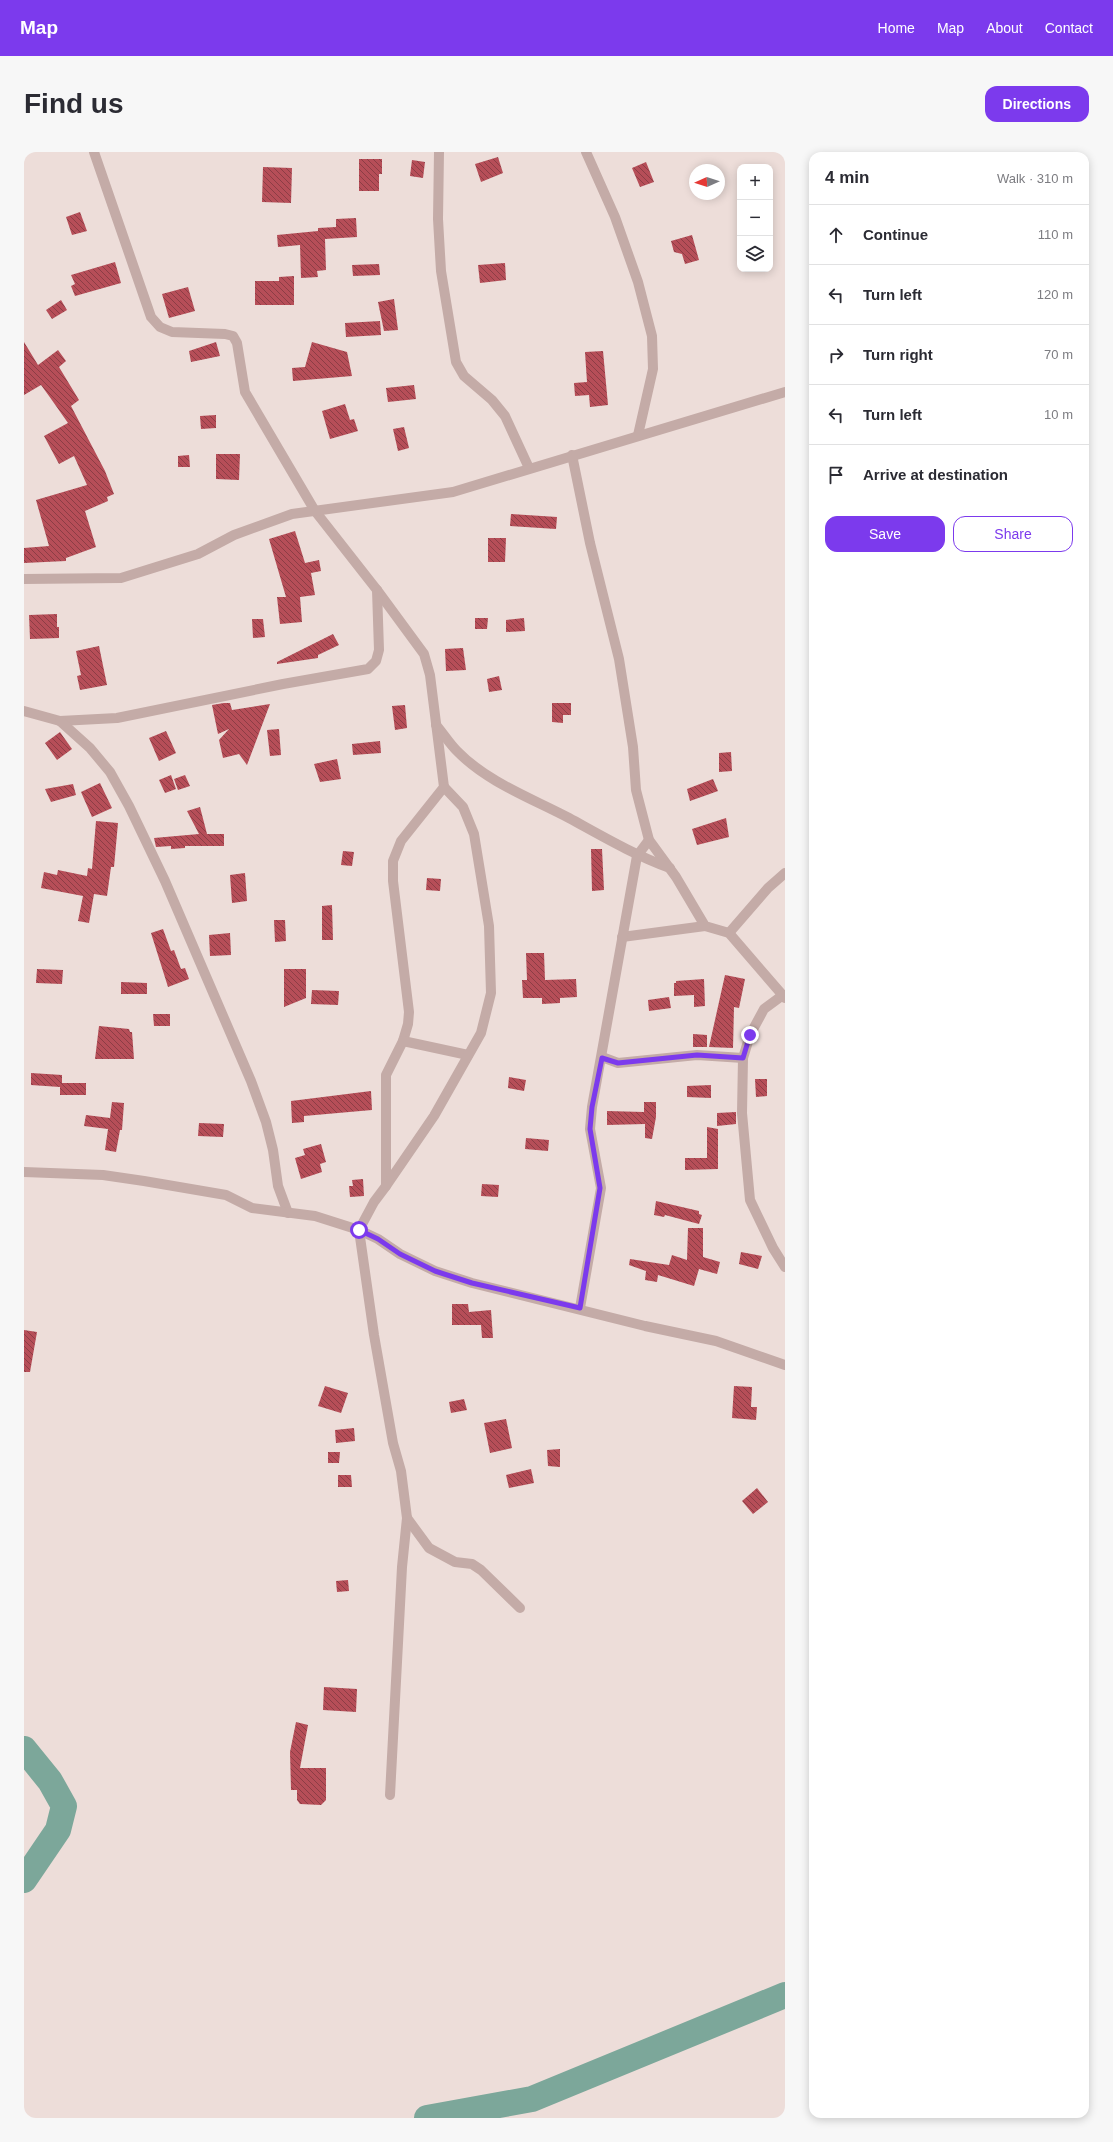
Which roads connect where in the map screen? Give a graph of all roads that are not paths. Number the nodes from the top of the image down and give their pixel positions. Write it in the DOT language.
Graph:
graph roads {
  1 [pos="94,152"];
  2 [pos="440,152"];
  3 [pos="586,152"];
  4 [pos="785,392"];
  5 [pos="638,435"];
  6 [pos="572,455"];
  7 [pos="529,468"];
  8 [pos="315,511"];
  9 [pos="24,579"];
  10 [pos="377,590"];
  11 [pos="24,711"];
  12 [pos="60,721"];
  13 [pos="435,723"];
  14 [pos="444,787"];
  15 [pos="649,840"];
  16 [pos="637,856"];
  17 [pos="670,868"];
  18 [pos="785,873"];
  19 [pos="705,926"];
  20 [pos="729,933"];
  21 [pos="622,937"];
  22 [pos="784,996"];
  23 [pos="403,1041"];
  24 [pos="468,1055"];
  25 [pos="602,1058"];
  26 [pos="743,1058"];
  27 [pos="24,1172"];
  28 [pos="386,1186"];
  29 [pos="288,1213"];
  30 [pos="359,1230"];
  31 [pos="785,1267"];
  32 [pos="580,1308"];
  33 [pos="784,1361"];
  34 [pos="407,1518"];
  35 [pos="520,1608"];
  36 [pos="390,1795"];
  1 -- 8 [label="street"];
  2 -- 7 [label="street"];
  3 -- 5 [label="street"];
  4 -- 5 [label="street"];
  5 -- 6 [label="street"];
  6 -- 7 [label="street"];
  6 -- 15 [label="street"];
  7 -- 8 [label="street"];
  8 -- 9 [label="street"];
  8 -- 10 [label="street"];
  10 -- 12 [label="street"];
  10 -- 13 [label="street"];
  11 -- 12 [label="street"];
  12 -- 29 [label="street"];
  13 -- 14 [label="street"];
  13 -- 16 [label="street"];
  14 -- 23 [label="street"];
  14 -- 24 [label="street"];
  15 -- 16 [label="street"];
  15 -- 17 [label="street"];
  16 -- 17 [label="street"];
  16 -- 21 [label="street"];
  17 -- 19 [label="street"];
  18 -- 20 [label="street"];
  19 -- 20 [label="street"];
  19 -- 21 [label="street"];
  20 -- 22 [label="street"];
  21 -- 25 [label="street"];
  22 -- 26 [label="street"];
  23 -- 24 [label="street"];
  23 -- 28 [label="street"];
  24 -- 28 [label="street"];
  25 -- 26 [label="street"];
  25 -- 32 [label="street"];
  26 -- 31 [label="street"];
  27 -- 29 [label="street"];
  28 -- 30 [label="street"];
  29 -- 30 [label="street"];
  30 -- 32 [label="street"];
  30 -- 34 [label="street"];
  32 -- 33 [label="street"];
  34 -- 35 [label="street"];
  34 -- 36 [label="street"];
}
